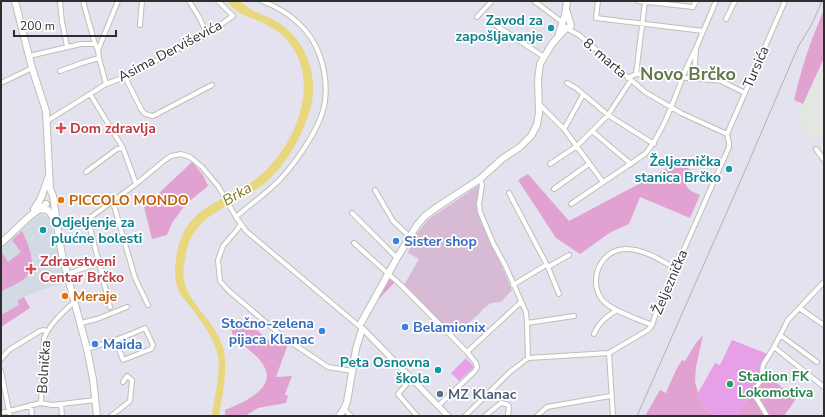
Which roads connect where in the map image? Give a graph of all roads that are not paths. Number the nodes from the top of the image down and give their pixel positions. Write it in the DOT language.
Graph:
graph roads {
  1 [pos="15,1"];
  2 [pos="60,1"];
  3 [pos="83,1"];
  4 [pos="118,1"];
  5 [pos="142,1"];
  6 [pos="189,1"];
  7 [pos="218,1"];
  8 [pos="262,1"];
  9 [pos="490,1"];
  10 [pos="534,1"];
  11 [pos="598,1"];
  12 [pos="638,1"];
  13 [pos="696,1"];
  14 [pos="716,1"];
  15 [pos="736,1"];
  16 [pos="785,1"];
  17 [pos="566,2"];
  18 [pos="645,2"];
  19 [pos="478,17"];
  20 [pos="726,18"];
  21 [pos="494,24"];
  22 [pos="566,24"];
  23 [pos="642,24"];
  24 [pos="140,25"];
  25 [pos="703,31"];
  26 [pos="207,34"];
  27 [pos="95,44"];
  28 [pos="67,47"];
  29 [pos="696,48"];
  30 [pos="98,50"];
  31 [pos="29,56"];
  32 [pos="544,57"];
  33 [pos="99,58"];
  34 [pos="32,68"];
  35 [pos="60,72"];
  36 [pos="636,74"];
  37 [pos="125,77"];
  38 [pos="682,78"];
  39 [pos="629,79"];
  40 [pos="694,79"];
  41 [pos="1,83"];
  42 [pos="567,83"];
  43 [pos="106,84"];
  44 [pos="212,85"];
  45 [pos="745,93"];
  46 [pos="90,94"];
  47 [pos="583,95"];
  48 [pos="539,104"];
  49 [pos="672,107"];
  50 [pos="608,115"];
  51 [pos="47,121"];
  52 [pos="564,130"];
  53 [pos="592,131"];
  54 [pos="726,134"];
  55 [pos="654,144"];
  56 [pos="577,146"];
  57 [pos="123,148"];
  58 [pos="816,149"];
  59 [pos="824,160"];
  60 [pos="550,164"];
  61 [pos="588,164"];
  62 [pos="631,164"];
  63 [pos="49,172"];
  64 [pos="86,172"];
  65 [pos="480,179"];
  66 [pos="603,182"];
  67 [pos="136,184"];
  68 [pos="554,189"];
  69 [pos="374,190"];
  70 [pos="509,193"];
  71 [pos="42,196"];
  72 [pos="52,196"];
  73 [pos="113,202"];
  74 [pos="47,204"];
  75 [pos="571,204"];
  76 [pos="39,208"];
  77 [pos="352,213"];
  78 [pos="56,214"];
  79 [pos="235,215"];
  80 [pos="30,216"];
  81 [pos="56,223"];
  82 [pos="241,224"];
  83 [pos="409,236"];
  84 [pos="1,243"];
  85 [pos="354,243"];
  86 [pos="569,255"];
  87 [pos="397,258"];
  88 [pos="99,263"];
  89 [pos="547,266"];
  90 [pos="676,269"];
  91 [pos="67,274"];
  92 [pos="388,274"];
  93 [pos="824,282"];
  94 [pos="513,286"];
  95 [pos="558,294"];
  96 [pos="74,302"];
  97 [pos="521,302"];
  98 [pos="148,305"];
  99 [pos="110,307"];
  100 [pos="127,307"];
  101 [pos="799,308"];
  102 [pos="617,310"];
  103 [pos="574,316"];
  104 [pos="527,323"];
  105 [pos="81,324"];
  106 [pos="652,325"];
  107 [pos="824,325"];
  108 [pos="363,327"];
  109 [pos="47,332"];
  110 [pos="594,334"];
  111 [pos="780,335"];
  112 [pos="116,340"];
  113 [pos="774,347"];
  114 [pos="87,349"];
  115 [pos="467,352"];
  116 [pos="609,353"];
  117 [pos="528,358"];
  118 [pos="1,359"];
  119 [pos="817,362"];
  120 [pos="1,370"];
  121 [pos="352,371"];
  122 [pos="412,378"];
  123 [pos="123,382"];
  124 [pos="824,387"];
  125 [pos="610,396"];
  126 [pos="96,400"];
  127 [pos="41,403"];
  128 [pos="61,404"];
  129 [pos="31,405"];
  130 [pos="438,406"];
  131 [pos="344,409"];
  132 [pos="1,413"];
  133 [pos="10,414"];
  134 [pos="32,416"];
  135 [pos="62,416"];
  136 [pos="97,416"];
  137 [pos="111,416"];
  138 [pos="339,416"];
  139 [pos="351,416"];
  140 [pos="417,416"];
  141 [pos="448,416"];
  142 [pos="465,416"];
  143 [pos="485,416"];
  144 [pos="508,416"];
  145 [pos="537,416"];
  146 [pos="613,416"];
  147 [pos="767,416"];
  1 -- 31 [label="main road"];
  2 -- 28 [label="street"];
  3 -- 27 [label="street"];
  4 -- 30 [label="street"];
  5 -- 24 [label="street"];
  6 -- 26 [label="street"];
  7 -- 26 [label="street, Asima Derviševića"];
  8 -- 79 [label="street"];
  9 -- 19 [label="street"];
  10 -- 22 [label="street, 8. marta"];
  11 -- 23 [label="street"];
  12 -- 18 [label="street"];
  13 -- 18 [label="street"];
  14 -- 25 [label="street"];
  15 -- 20 [label="street"];
  16 -- 45 [label="street, Tursića"];
  17 -- 22 [label="main road"];
  18 -- 23 [label="street"];
  21 -- 32 [label="street"];
  22 -- 32 [label="main road"];
  22 -- 39 [label="street, 8. marta"];
  23 -- 25 [label="street"];
  23 -- 36 [label="street"];
  25 -- 29 [label="street"];
  26 -- 37 [label="street, Asima Derviševića"];
  27 -- 28 [label="street"];
  27 -- 30 [label="street"];
  28 -- 31 [label="street"];
  29 -- 38 [label="street"];
  29 -- 40 [label="street"];
  30 -- 33 [label="street"];
  31 -- 34 [label="main road"];
  32 -- 48 [label="main road"];
  33 -- 35 [label="street"];
  33 -- 43 [label="street"];
  34 -- 41 [label="street"];
  34 -- 51 [label="main road"];
  36 -- 38 [label="street"];
  36 -- 39 [label="street"];
  37 -- 43 [label="street, Asima Derviševića"];
  37 -- 44 [label="street"];
  38 -- 40 [label="street"];
  38 -- 49 [label="street"];
  39 -- 49 [label="street, 8. marta"];
  39 -- 50 [label="street"];
  40 -- 45 [label="street"];
  42 -- 47 [label="street"];
  43 -- 46 [label="street, Asima Derviševića"];
  45 -- 54 [label="street, Tursića"];
  46 -- 51 [label="street, Asima Derviševića"];
  46 -- 57 [label="street"];
  47 -- 50 [label="street"];
  47 -- 52 [label="street"];
  48 -- 52 [label="street"];
  48 -- 65 [label="main road"];
  49 -- 54 [label="street, 8. marta"];
  49 -- 55 [label="street"];
  50 -- 53 [label="street"];
  50 -- 55 [label="street"];
  51 -- 63 [label="main road"];
  52 -- 56 [label="street"];
  53 -- 56 [label="street"];
  53 -- 62 [label="street"];
  54 -- 90 [label="street, Željeznička"];
  55 -- 62 [label="street"];
  56 -- 60 [label="street"];
  56 -- 61 [label="street"];
  57 -- 64 [label="street"];
  57 -- 67 [label="street"];
  58 -- 59 [label="street"];
  61 -- 66 [label="street"];
  61 -- 68 [label="street"];
  62 -- 66 [label="street"];
  63 -- 71 [label="main road"];
  63 -- 72 [label="main road"];
  65 -- 83 [label="main road"];
  65 -- 94 [label="street"];
  66 -- 75 [label="street"];
  67 -- 73 [label="street"];
  67 -- 79 [label="street"];
  69 -- 83 [label="street"];
  70 -- 89 [label="street"];
  71 -- 72 [label="main road"];
  71 -- 74 [label="main road"];
  71 -- 80 [label="main road"];
  72 -- 74 [label="main road"];
  72 -- 78 [label="main road"];
  73 -- 88 [label="street"];
  73 -- 98 [label="street"];
  74 -- 76 [label="main road"];
  74 -- 78 [label="main road"];
  76 -- 80 [label="main road"];
  76 -- 81 [label="main road"];
  77 -- 87 [label="street"];
  78 -- 81 [label="main road"];
  79 -- 82 [label="street"];
  80 -- 84 [label="main road"];
  81 -- 91 [label="main road"];
  82 -- 108 [label="street"];
  82 -- 121 [label="street"];
  83 -- 87 [label="main road"];
  85 -- 92 [label="street"];
  86 -- 89 [label="street"];
  87 -- 92 [label="main road"];
  88 -- 91 [label="street"];
  88 -- 99 [label="street"];
  89 -- 94 [label="street"];
  89 -- 95 [label="street"];
  90 -- 102 [label="street"];
  90 -- 106 [label="street, Željeznička"];
  91 -- 96 [label="main road"];
  92 -- 108 [label="main road"];
  92 -- 115 [label="street"];
  93 -- 101 [label="street"];
  94 -- 97 [label="street"];
  96 -- 105 [label="main road"];
  96 -- 109 [label="street, Bolnička"];
  97 -- 104 [label="street"];
  97 -- 115 [label="street"];
  100 -- 105 [label="street"];
  101 -- 107 [label="street"];
  101 -- 111 [label="street"];
  102 -- 106 [label="street"];
  102 -- 110 [label="street"];
  103 -- 104 [label="street"];
  104 -- 117 [label="street"];
  105 -- 114 [label="main road"];
  106 -- 116 [label="street, Željeznička"];
  108 -- 121 [label="main road"];
  108 -- 122 [label="street"];
  109 -- 118 [label="street, Bolnička"];
  109 -- 127 [label="street, Bolnička"];
  111 -- 113 [label="street"];
  111 -- 119 [label="street"];
  112 -- 112 [label="street"];
  112 -- 114 [label="street"];
  113 -- 124 [label="street"];
  113 -- 147 [label="street"];
  114 -- 126 [label="main road"];
  115 -- 130 [label="street"];
  116 -- 117 [label="street"];
  116 -- 125 [label="street"];
  117 -- 142 [label="street"];
  120 -- 133 [label="street"];
  121 -- 131 [label="main road"];
  122 -- 130 [label="street"];
  122 -- 140 [label="street"];
  123 -- 137 [label="street"];
  125 -- 145 [label="street"];
  125 -- 146 [label="street"];
  126 -- 128 [label="street"];
  126 -- 136 [label="main road"];
  127 -- 128 [label="street"];
  127 -- 129 [label="street"];
  128 -- 135 [label="street"];
  129 -- 133 [label="street"];
  129 -- 134 [label="street"];
  130 -- 141 [label="street"];
  131 -- 138 [label="main road"];
  131 -- 139 [label="street"];
  132 -- 133 [label="street"];
  143 -- 144 [label="street"];
}
